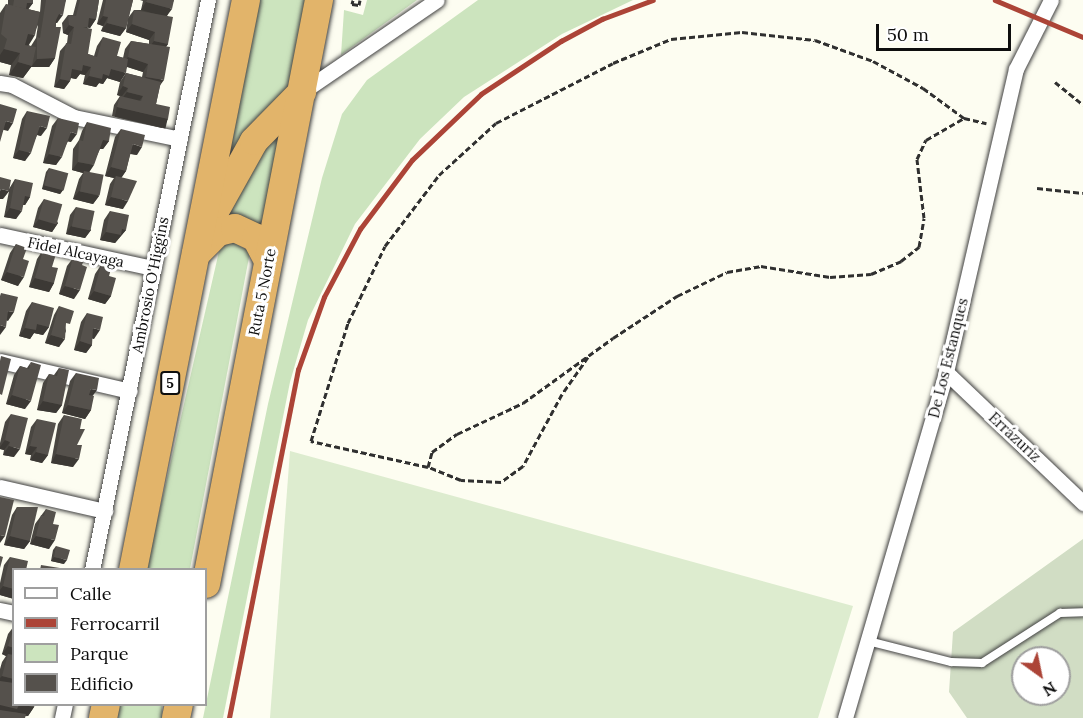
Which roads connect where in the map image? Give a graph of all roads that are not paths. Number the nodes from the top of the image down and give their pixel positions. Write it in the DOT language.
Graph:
graph roads {
  1 [pos="207,0"];
  2 [pos="246,0"];
  3 [pos="320,0"];
  4 [pos="437,0"];
  5 [pos="1051,0"];
  6 [pos="0,83"];
  7 [pos="302,92"];
  8 [pos="180,139"];
  9 [pos="0,235"];
  10 [pos="196,254"];
  11 [pos="268,261"];
  12 [pos="153,268"];
  13 [pos="0,361"];
  14 [pos="946,372"];
  15 [pos="130,391"];
  16 [pos="0,487"];
  17 [pos="1083,502"];
  18 [pos="105,511"];
  19 [pos="92,568"];
  20 [pos="133,568"];
  21 [pos="207,579"];
  22 [pos="1083,612"];
  23 [pos="868,641"];
  24 [pos="845,718"];
  1 -- 8 [label="street, Ambrosio O'Higgins"];
  2 -- 10 [label="highway, 5"];
  3 -- 7 [label="highway, Ruta 5 Norte"];
  4 -- 7 [label="street"];
  5 -- 14 [label="street, De Los Estanques"];
  6 -- 8 [label="street"];
  7 -- 10 [label="highway"];
  7 -- 11 [label="highway, Ruta 5 Norte"];
  8 -- 12 [label="street, Ambrosio O'Higgins"];
  9 -- 12 [label="street, Fidel Alcayaga"];
  10 -- 11 [label="highway"];
  10 -- 20 [label="highway, 5"];
  11 -- 21 [label="highway, Ruta 5 Norte"];
  12 -- 15 [label="street, Ambrosio O'Higgins"];
  13 -- 15 [label="street"];
  14 -- 17 [label="street, Errázuriz"];
  14 -- 23 [label="street, De Los Estanques"];
  15 -- 18 [label="street, Ambrosio O'Higgins"];
  16 -- 18 [label="street"];
  18 -- 19 [label="street, Ambrosio O'Higgins"];
  22 -- 23 [label="lane"];
  23 -- 24 [label="street, De Los Estanques"];
}
